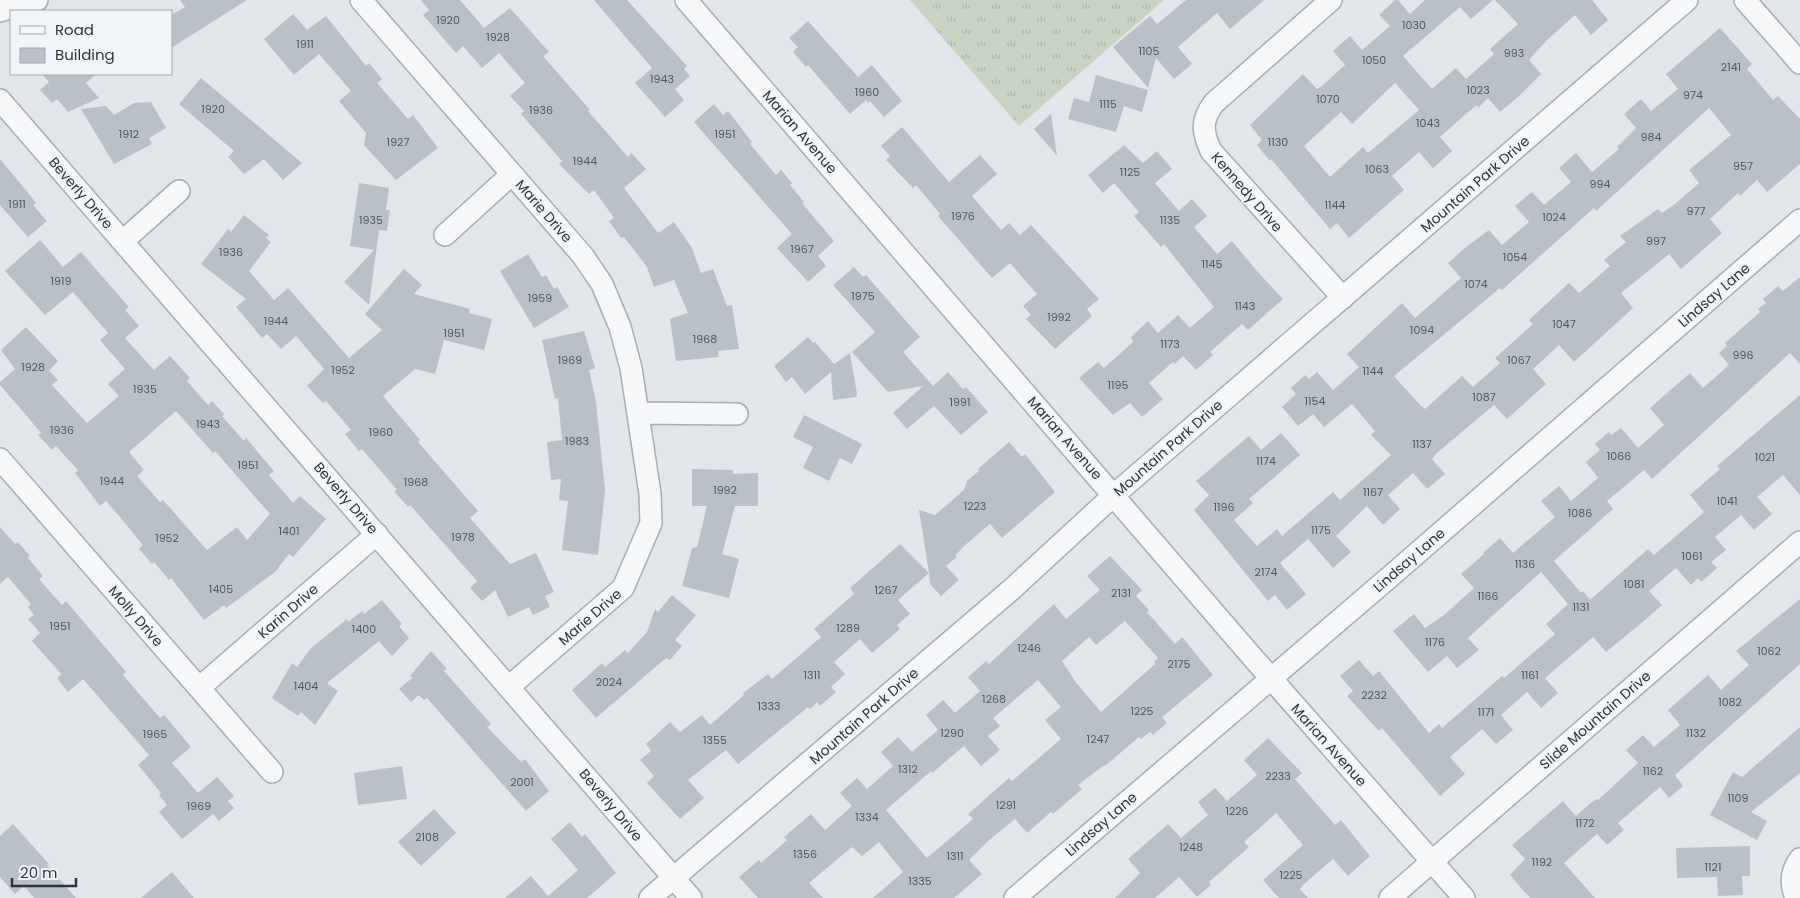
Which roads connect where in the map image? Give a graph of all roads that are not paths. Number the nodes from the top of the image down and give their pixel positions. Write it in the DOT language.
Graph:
graph roads {
  1 [pos="37,0"];
  2 [pos="361,0"];
  3 [pos="686,0"];
  4 [pos="1331,0"];
  5 [pos="1687,0"];
  6 [pos="1745,0"];
  7 [pos="0,11"];
  8 [pos="1800,64"];
  9 [pos="0,100"];
  10 [pos="512,174"];
  11 [pos="179,191"];
  12 [pos="1800,220"];
  13 [pos="445,235"];
  14 [pos="123,241"];
  15 [pos="1343,298"];
  16 [pos="639,413"];
  17 [pos="737,414"];
  18 [pos="0,459"];
  19 [pos="1114,494"];
  20 [pos="377,534"];
  21 [pos="1800,542"];
  22 [pos="1271,678"];
  23 [pos="510,686"];
  24 [pos="199,688"];
  25 [pos="272,772"];
  26 [pos="1800,859"];
  27 [pos="1433,861"];
  28 [pos="674,878"];
  29 [pos="650,898"];
  30 [pos="691,898"];
  31 [pos="1015,898"];
  32 [pos="1390,898"];
  33 [pos="1464,898"];
  34 [pos="1796,898"];
  1 -- 7 [label="street"];
  2 -- 10 [label="street, Marie Drive"];
  3 -- 19 [label="street, Marian Avenue"];
  4 -- 15 [label="street, Kennedy Drive"];
  5 -- 15 [label="street, Mountain Park Drive"];
  6 -- 8 [label="street"];
  9 -- 14 [label="street, Beverly Drive"];
  10 -- 13 [label="street, Marie Drive"];
  10 -- 16 [label="street, Marie Drive"];
  11 -- 14 [label="street"];
  12 -- 22 [label="street, Lindsay Lane"];
  14 -- 20 [label="street, Beverly Drive"];
  15 -- 19 [label="street, Mountain Park Drive"];
  16 -- 17 [label="street"];
  16 -- 23 [label="street, Marie Drive"];
  18 -- 24 [label="street, Molly Drive"];
  19 -- 22 [label="street, Marian Avenue"];
  19 -- 28 [label="street, Mountain Park Drive"];
  20 -- 23 [label="street, Beverly Drive"];
  20 -- 24 [label="street, Karin Drive"];
  21 -- 27 [label="street, Slide Mountain Drive"];
  22 -- 27 [label="street, Marian Avenue"];
  22 -- 31 [label="street, Lindsay Lane"];
  23 -- 28 [label="street, Beverly Drive"];
  24 -- 25 [label="street, Molly Drive"];
  26 -- 34 [label="street"];
  27 -- 32 [label="street, Slide Mountain Drive"];
  27 -- 33 [label="street, Marian Avenue"];
  28 -- 29 [label="street, Mountain Park Drive"];
  28 -- 30 [label="street, Beverly Drive"];
}
